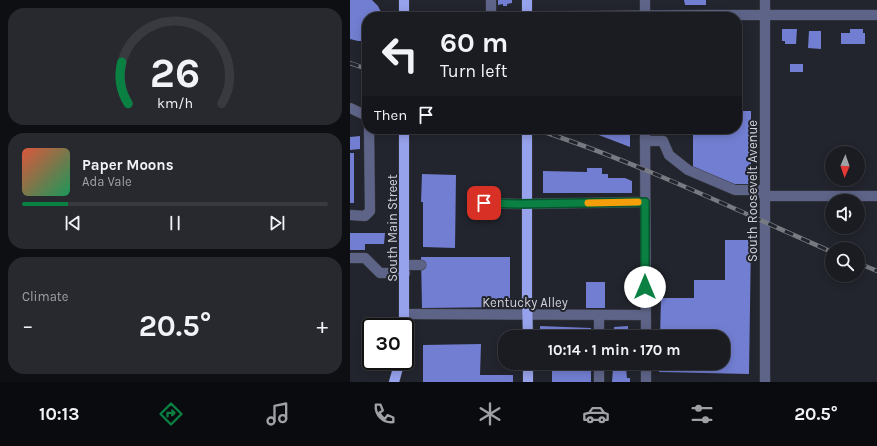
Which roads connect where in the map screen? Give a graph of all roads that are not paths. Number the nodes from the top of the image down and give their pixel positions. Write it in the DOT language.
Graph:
graph roads {
  1 [pos="404,0"];
  2 [pos="491,0"];
  3 [pos="527,0"];
  4 [pos="645,0"];
  5 [pos="765,0"];
  6 [pos="404,12"];
  7 [pos="491,12"];
  8 [pos="527,12"];
  9 [pos="645,12"];
  10 [pos="742,15"];
  11 [pos="765,15"];
  12 [pos="877,15"];
  13 [pos="350,108"];
  14 [pos="362,114"];
  15 [pos="369,134"];
  16 [pos="404,134"];
  17 [pos="527,134"];
  18 [pos="645,134"];
  19 [pos="645,141"];
  20 [pos="764,193"];
  21 [pos="877,196"];
  22 [pos="645,202"];
  23 [pos="484,203"];
  24 [pos="350,215"];
  25 [pos="350,258"];
  26 [pos="405,265"];
  27 [pos="421,265"];
  28 [pos="405,314"];
  29 [pos="527,315"];
  30 [pos="599,315"];
  31 [pos="645,315"];
  32 [pos="405,318"];
  33 [pos="528,330"];
  34 [pos="599,330"];
  35 [pos="646,330"];
  36 [pos="397,370"];
  37 [pos="528,370"];
  38 [pos="599,370"];
  39 [pos="646,370"];
  40 [pos="394,382"];
  41 [pos="528,382"];
  42 [pos="599,382"];
  43 [pos="646,382"];
  44 [pos="765,382"];
  1 -- 6 [label="main road"];
  2 -- 7 [label="street"];
  3 -- 8 [label="main road, bridge"];
  4 -- 9 [label="street"];
  5 -- 11 [label="street, South Roosevelt Avenue"];
  10 -- 11 [label="street"];
  11 -- 12 [label="street"];
  11 -- 20 [label="street, South Roosevelt Avenue"];
  13 -- 14 [label="street"];
  15 -- 24 [label="street"];
  16 -- 26 [label="main road, South Main Street"];
  17 -- 29 [label="main road, bridge"];
  18 -- 19 [label="street"];
  19 -- 20 [label="street"];
  19 -- 22 [label="street"];
  20 -- 21 [label="street"];
  20 -- 44 [label="street, South Roosevelt Avenue"];
  22 -- 23 [label="street"];
  22 -- 31 [label="street"];
  25 -- 26 [label="street"];
  26 -- 27 [label="street"];
  26 -- 28 [label="main road, South Main Street"];
  28 -- 29 [label="street, Kentucky Alley"];
  28 -- 32 [label="main road, South Main Street"];
  29 -- 30 [label="street, Kentucky Alley"];
  29 -- 33 [label="main road"];
  30 -- 31 [label="street, Kentucky Alley"];
  30 -- 34 [label="street"];
  31 -- 35 [label="street"];
  36 -- 40 [label="main road"];
  37 -- 41 [label="main road"];
  38 -- 42 [label="street"];
  39 -- 43 [label="street"];
}
